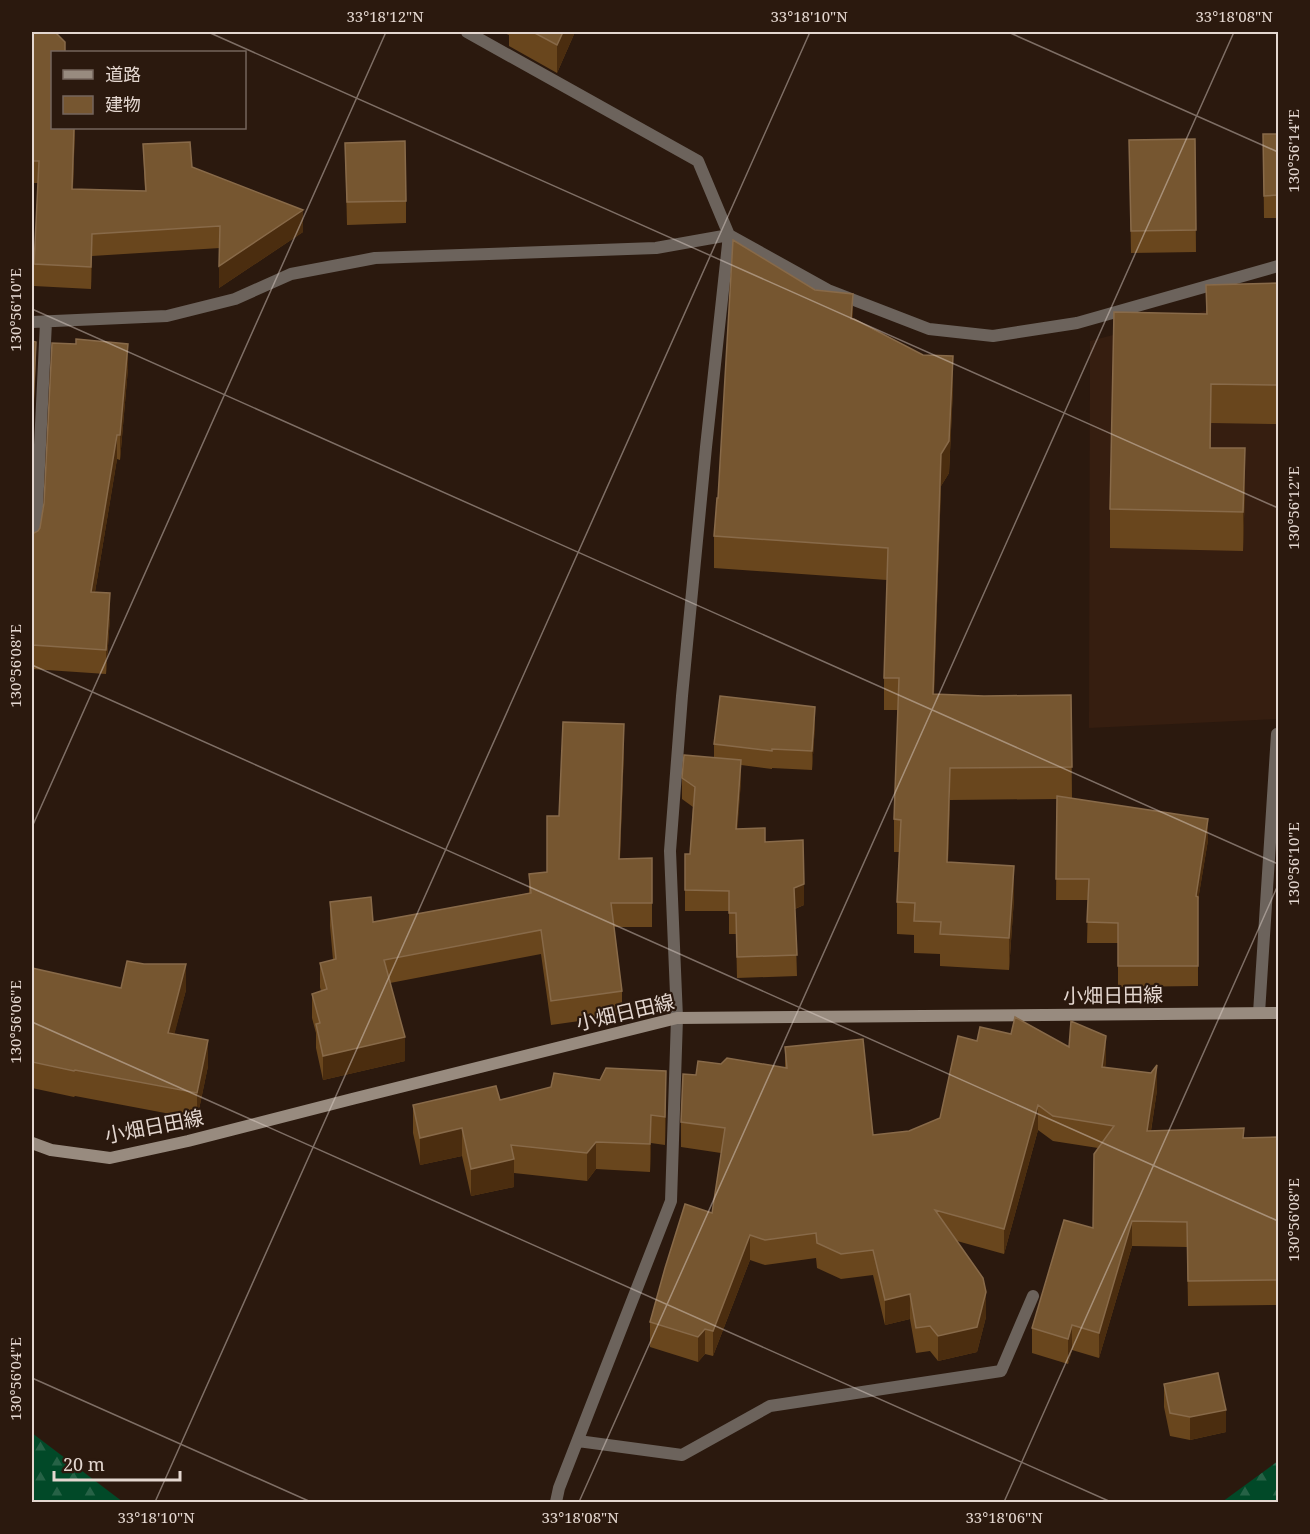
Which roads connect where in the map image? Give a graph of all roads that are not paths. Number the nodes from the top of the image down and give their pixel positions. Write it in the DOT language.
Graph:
graph roads {
  1 [pos="467,32"];
  2 [pos="729,235"];
  3 [pos="1278,266"];
  4 [pos="32,322"];
  5 [pos="46,322"];
  6 [pos="32,550"];
  7 [pos="1277,734"];
  8 [pos="1259,1013"];
  9 [pos="1278,1013"];
  10 [pos="677,1018"];
  11 [pos="32,1143"];
  12 [pos="1033,1296"];
  13 [pos="578,1441"];
  14 [pos="556,1503"];
  1 -- 2 [label="street"];
  2 -- 3 [label="street"];
  2 -- 5 [label="street"];
  2 -- 10 [label="street"];
  4 -- 5 [label="street"];
  5 -- 6 [label="street"];
  7 -- 8 [label="street"];
  8 -- 9 [label="main road, 小畑日田線"];
  8 -- 10 [label="main road, 小畑日田線"];
  10 -- 11 [label="main road, 小畑日田線"];
  10 -- 13 [label="street"];
  12 -- 13 [label="street"];
  13 -- 14 [label="street"];
}
